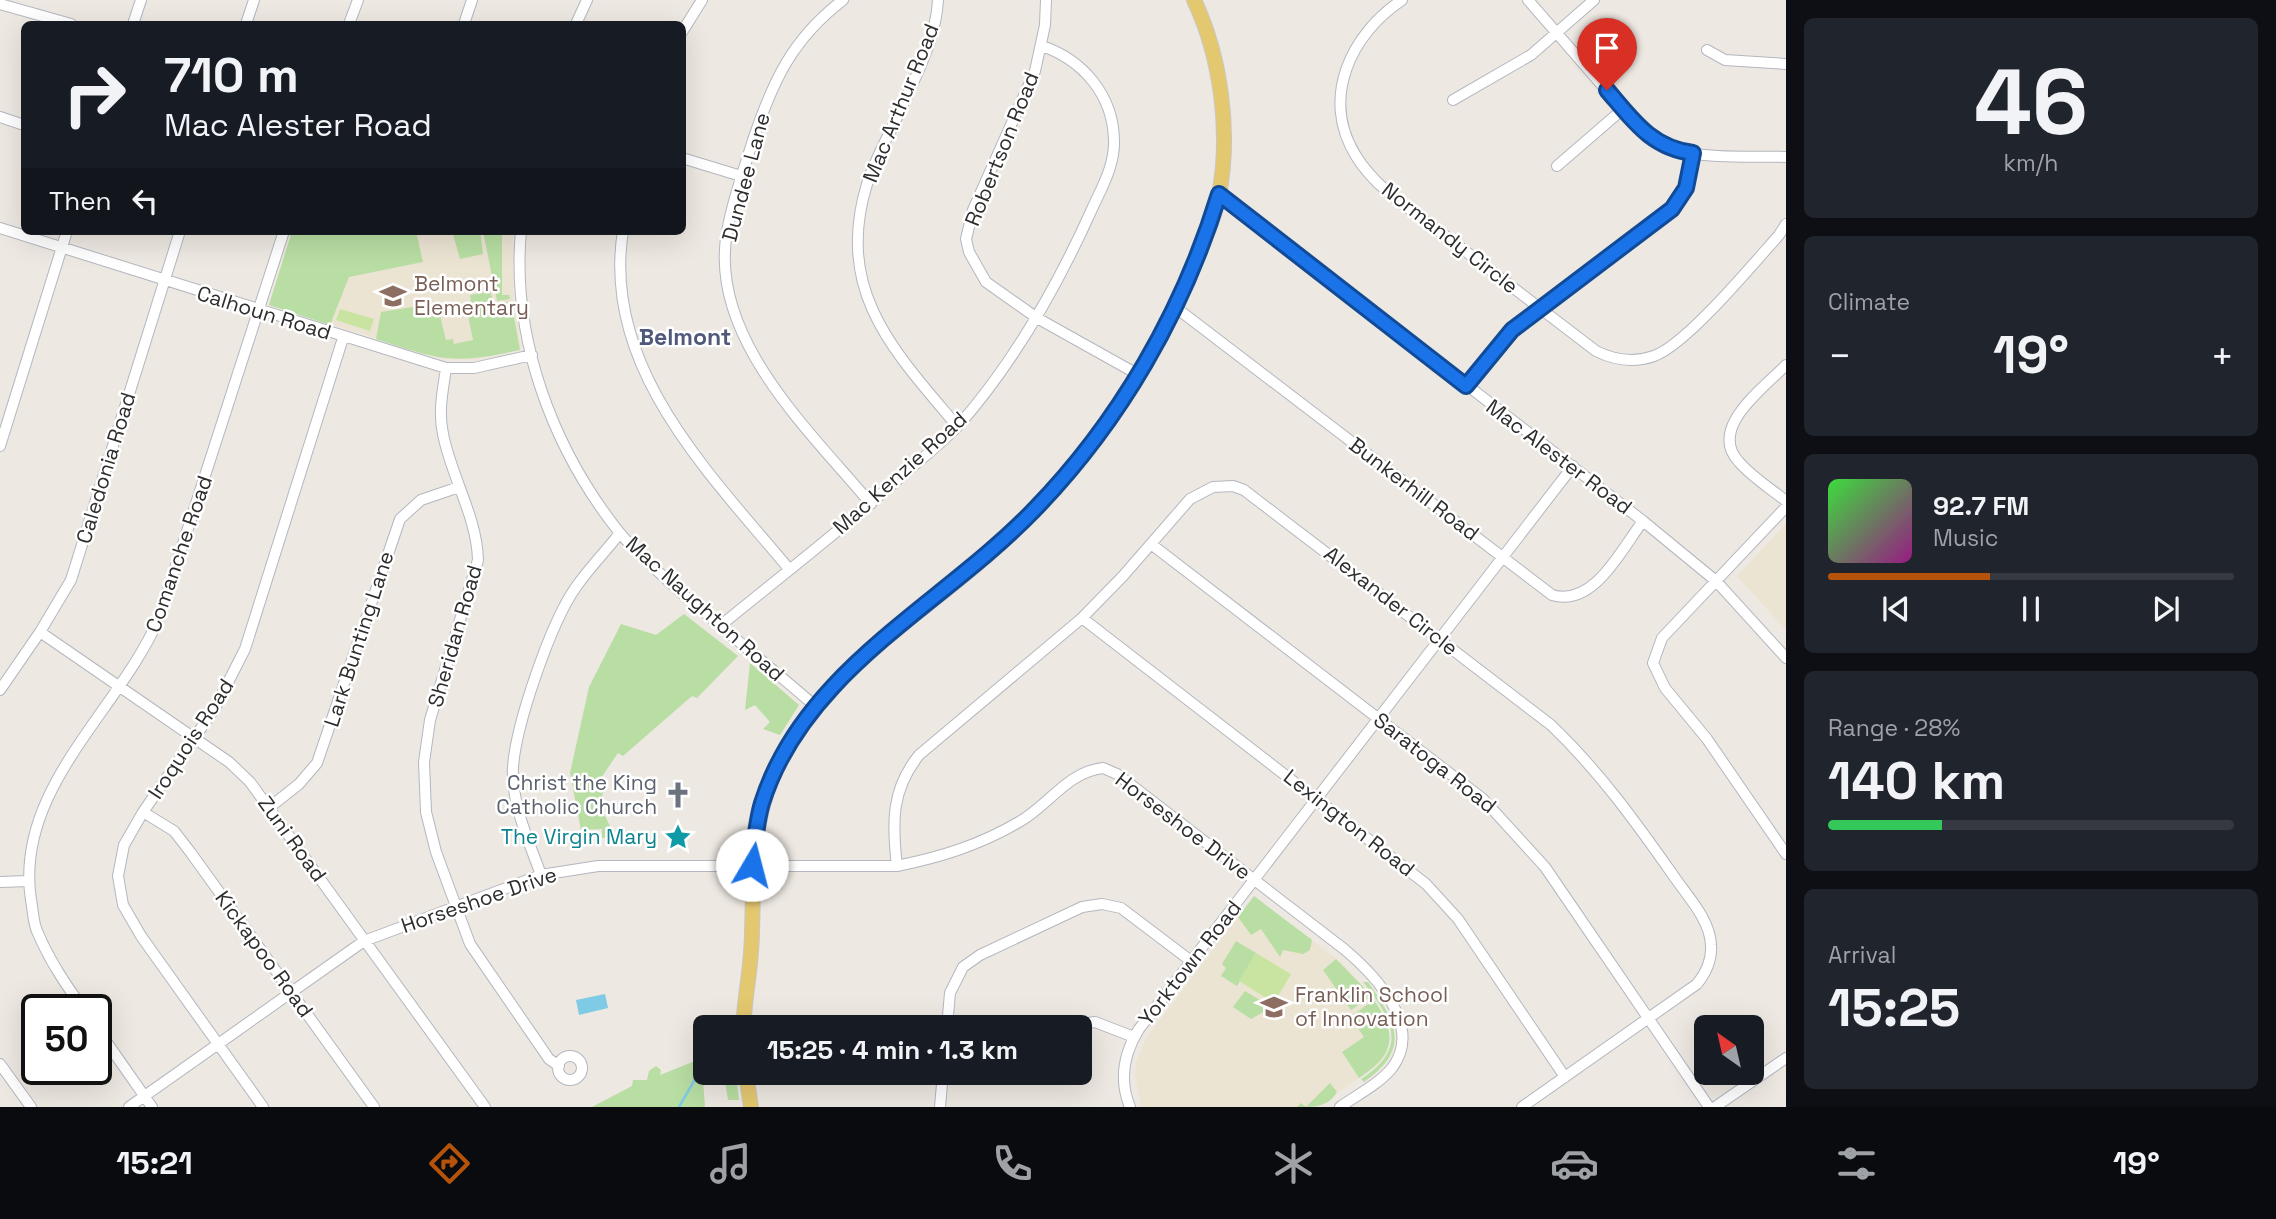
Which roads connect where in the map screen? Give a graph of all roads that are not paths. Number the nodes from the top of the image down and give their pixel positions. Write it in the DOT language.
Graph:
graph roads {
  1 [pos="141,0"];
  2 [pos="254,0"];
  3 [pos="358,0"];
  4 [pos="472,0"];
  5 [pos="587,0"];
  6 [pos="702,0"];
  7 [pos="843,0"];
  8 [pos="938,0"];
  9 [pos="1046,0"];
  10 [pos="1194,0"];
  11 [pos="1402,0"];
  12 [pos="1528,0"];
  13 [pos="1594,0"];
  14 [pos="0,4"];
  15 [pos="60,21"];
  16 [pos="134,21"];
  17 [pos="247,21"];
  18 [pos="350,21"];
  19 [pos="465,21"];
  20 [pos="577,21"];
  21 [pos="686,26"];
  22 [pos="1557,33"];
  23 [pos="1042,46"];
  24 [pos="1707,50"];
  25 [pos="1786,64"];
  26 [pos="1453,100"];
  27 [pos="1623,109"];
  28 [pos="0,117"];
  29 [pos="21,124"];
  30 [pos="1693,153"];
  31 [pos="1786,158"];
  32 [pos="686,159"];
  33 [pos="1557,166"];
  34 [pos="741,176"];
  35 [pos="1219,194"];
  36 [pos="1786,224"];
  37 [pos="0,228"];
  38 [pos="66,235"];
  39 [pos="179,235"];
  40 [pos="283,235"];
  41 [pos="521,235"];
  42 [pos="623,235"];
  43 [pos="61,249"];
  44 [pos="164,282"];
  45 [pos="1175,307"];
  46 [pos="1540,308"];
  47 [pos="258,311"];
  48 [pos="1037,318"];
  49 [pos="343,338"];
  50 [pos="532,355"];
  51 [pos="1786,365"];
  52 [pos="446,368"];
  53 [pos="1139,375"];
  54 [pos="1466,386"];
  55 [pos="957,426"];
  56 [pos="0,446"];
  57 [pos="1573,466"];
  58 [pos="458,487"];
  59 [pos="1786,501"];
  60 [pos="871,504"];
  61 [pos="1786,507"];
  62 [pos="1643,521"];
  63 [pos="620,533"];
  64 [pos="1151,544"];
  65 [pos="1503,557"];
  66 [pos="789,569"];
  67 [pos="1716,581"];
  68 [pos="1082,618"];
  69 [pos="720,626"];
  70 [pos="40,632"];
  71 [pos="1439,639"];
  72 [pos="1786,658"];
  73 [pos="120,687"];
  74 [pos="0,690"];
  75 [pos="814,705"];
  76 [pos="1377,718"];
  77 [pos="195,738"];
  78 [pos="1317,798"];
  79 [pos="270,807"];
  80 [pos="143,812"];
  81 [pos="1786,853"];
  82 [pos="752,865"];
  83 [pos="897,866"];
  84 [pos="541,875"];
  85 [pos="29,881"];
  86 [pos="1255,881"];
  87 [pos="0,882"];
  88 [pos="456,905"];
  89 [pos="364,941"];
  90 [pos="1191,961"];
  91 [pos="291,991"];
  92 [pos="73,994"];
  93 [pos="744,1015"];
  94 [pos="948,1015"];
  95 [pos="1650,1020"];
  96 [pos="1092,1022"];
  97 [pos="1134,1037"];
  98 [pos="218,1044"];
  99 [pos="112,1050"];
  100 [pos="1786,1058"];
  101 [pos="0,1064"];
  102 [pos="559,1066"];
  103 [pos="1565,1077"];
  104 [pos="748,1085"];
  105 [pos="942,1085"];
  106 [pos="145,1096"];
  107 [pos="31,1107"];
  108 [pos="129,1107"];
  109 [pos="152,1107"];
  110 [pos="263,1107"];
  111 [pos="374,1107"];
  112 [pos="485,1107"];
  113 [pos="751,1107"];
  114 [pos="940,1107"];
  115 [pos="1130,1107"];
  116 [pos="1340,1107"];
  117 [pos="1522,1107"];
  118 [pos="1709,1107"];
  119 [pos="1715,1107"];
  1 -- 16 [label="street"];
  2 -- 17 [label="street"];
  3 -- 18 [label="street"];
  4 -- 19 [label="street"];
  5 -- 20 [label="street"];
  6 -- 21 [label="street"];
  7 -- 34 [label="street, Dundee Lane"];
  8 -- 55 [label="street, Mac Arthur Road"];
  9 -- 23 [label="street, Robertson Road"];
  10 -- 35 [label="main road"];
  11 -- 46 [label="street, Normandy Circle"];
  12 -- 22 [label="street"];
  13 -- 22 [label="street"];
  14 -- 15 [label="street"];
  22 -- 26 [label="street"];
  22 -- 27 [label="street"];
  23 -- 48 [label="street, Robertson Road"];
  23 -- 48 [label="street, Mac Kenzie Road"];
  24 -- 25 [label="street"];
  27 -- 30 [label="street"];
  27 -- 33 [label="street"];
  28 -- 29 [label="street"];
  30 -- 31 [label="street"];
  30 -- 46 [label="street"];
  32 -- 34 [label="street"];
  34 -- 60 [label="street, Dundee Lane"];
  35 -- 45 [label="main road"];
  35 -- 54 [label="street, Mac Alester Road"];
  36 -- 46 [label="street, Normandy Circle"];
  37 -- 43 [label="street, Calhoun Road"];
  38 -- 43 [label="street"];
  39 -- 44 [label="street, Caledonia Road"];
  40 -- 47 [label="street, Comanche Road"];
  41 -- 50 [label="street, Mac Naughton Road"];
  42 -- 66 [label="street"];
  43 -- 44 [label="street, Calhoun Road"];
  43 -- 56 [label="street"];
  44 -- 47 [label="street, Calhoun Road"];
  44 -- 70 [label="street, Caledonia Road"];
  45 -- 53 [label="main road"];
  45 -- 65 [label="street, Bunkerhill Road"];
  46 -- 54 [label="street"];
  47 -- 49 [label="street, Calhoun Road"];
  47 -- 73 [label="street, Comanche Road"];
  48 -- 53 [label="street, Robertson Road"];
  48 -- 55 [label="street, Mac Kenzie Road"];
  49 -- 52 [label="street, Calhoun Road"];
  49 -- 77 [label="street, Iroquois Road"];
  50 -- 52 [label="street, Calhoun Road"];
  50 -- 63 [label="street, Mac Naughton Road"];
  51 -- 59 [label="street"];
  52 -- 58 [label="street, Sheridan Road"];
  53 -- 75 [label="main road"];
  54 -- 57 [label="street, Mac Alester Road"];
  55 -- 60 [label="street, Mac Kenzie Road"];
  57 -- 62 [label="street, Mac Alester Road"];
  57 -- 65 [label="street, Yorktown Road"];
  58 -- 79 [label="street, Lark Bunting Lane"];
  58 -- 88 [label="street, Sheridan Road"];
  60 -- 66 [label="street, Mac Kenzie Road"];
  61 -- 67 [label="street"];
  62 -- 65 [label="street, Bunkerhill Road"];
  62 -- 67 [label="street, Mac Alester Road"];
  63 -- 69 [label="street, Mac Naughton Road"];
  63 -- 84 [label="street"];
  64 -- 68 [label="street, Alexander Circle"];
  64 -- 71 [label="street, Alexander Circle"];
  64 -- 76 [label="street, Saratoga Road"];
  65 -- 71 [label="street, Yorktown Road"];
  66 -- 69 [label="street, Mac Kenzie Road"];
  67 -- 72 [label="street, Mac Alester Road"];
  67 -- 81 [label="street"];
  68 -- 78 [label="street, Lexington Road"];
  68 -- 83 [label="street, Alexander Circle"];
  69 -- 75 [label="street, Mac Naughton Road"];
  70 -- 73 [label="street, Zuni Road"];
  70 -- 74 [label="street, Caledonia Road"];
  71 -- 76 [label="street, Yorktown Road"];
  71 -- 95 [label="street, Alexander Circle"];
  73 -- 77 [label="street, Zuni Road"];
  73 -- 85 [label="street, Comanche Road"];
  75 -- 82 [label="main road"];
  76 -- 78 [label="street, Yorktown Road"];
  76 -- 95 [label="street, Saratoga Road"];
  77 -- 79 [label="street, Zuni Road"];
  77 -- 80 [label="street, Iroquois Road"];
  78 -- 86 [label="street, Yorktown Road"];
  78 -- 103 [label="street, Lexington Road"];
  79 -- 89 [label="street, Zuni Road"];
  80 -- 91 [label="street, Kickapoo Road"];
  80 -- 98 [label="street, Iroquois Road"];
  82 -- 83 [label="street, Horseshoe Drive"];
  82 -- 84 [label="street, Horseshoe Drive"];
  82 -- 93 [label="main road"];
  83 -- 86 [label="street, Horseshoe Drive"];
  84 -- 88 [label="street, Horseshoe Drive"];
  85 -- 87 [label="street"];
  85 -- 92 [label="street, Comanche Road"];
  86 -- 90 [label="street, Yorktown Road"];
  86 -- 116 [label="street, Horseshoe Drive"];
  88 -- 89 [label="street, Horseshoe Drive"];
  88 -- 102 [label="street, Sheridan Road"];
  89 -- 91 [label="street, Horseshoe Drive"];
  89 -- 112 [label="street, Zuni Road"];
  90 -- 94 [label="street"];
  90 -- 97 [label="street, Yorktown Road"];
  91 -- 98 [label="street, Horseshoe Drive"];
  91 -- 111 [label="street, Kickapoo Road"];
  95 -- 103 [label="street, Alexander Circle"];
  95 -- 118 [label="street, Saratoga Road"];
  96 -- 97 [label="street"];
  97 -- 115 [label="street, Yorktown Road"];
  98 -- 106 [label="street, Horseshoe Drive"];
  98 -- 110 [label="street, Iroquois Road"];
  99 -- 106 [label="street"];
  100 -- 119 [label="street"];
  101 -- 107 [label="street"];
  103 -- 117 [label="street, Alexander Circle"];
  104 -- 113 [label="main road"];
  105 -- 114 [label="street"];
  106 -- 108 [label="street, Horseshoe Drive"];
  106 -- 109 [label="street"];
}
